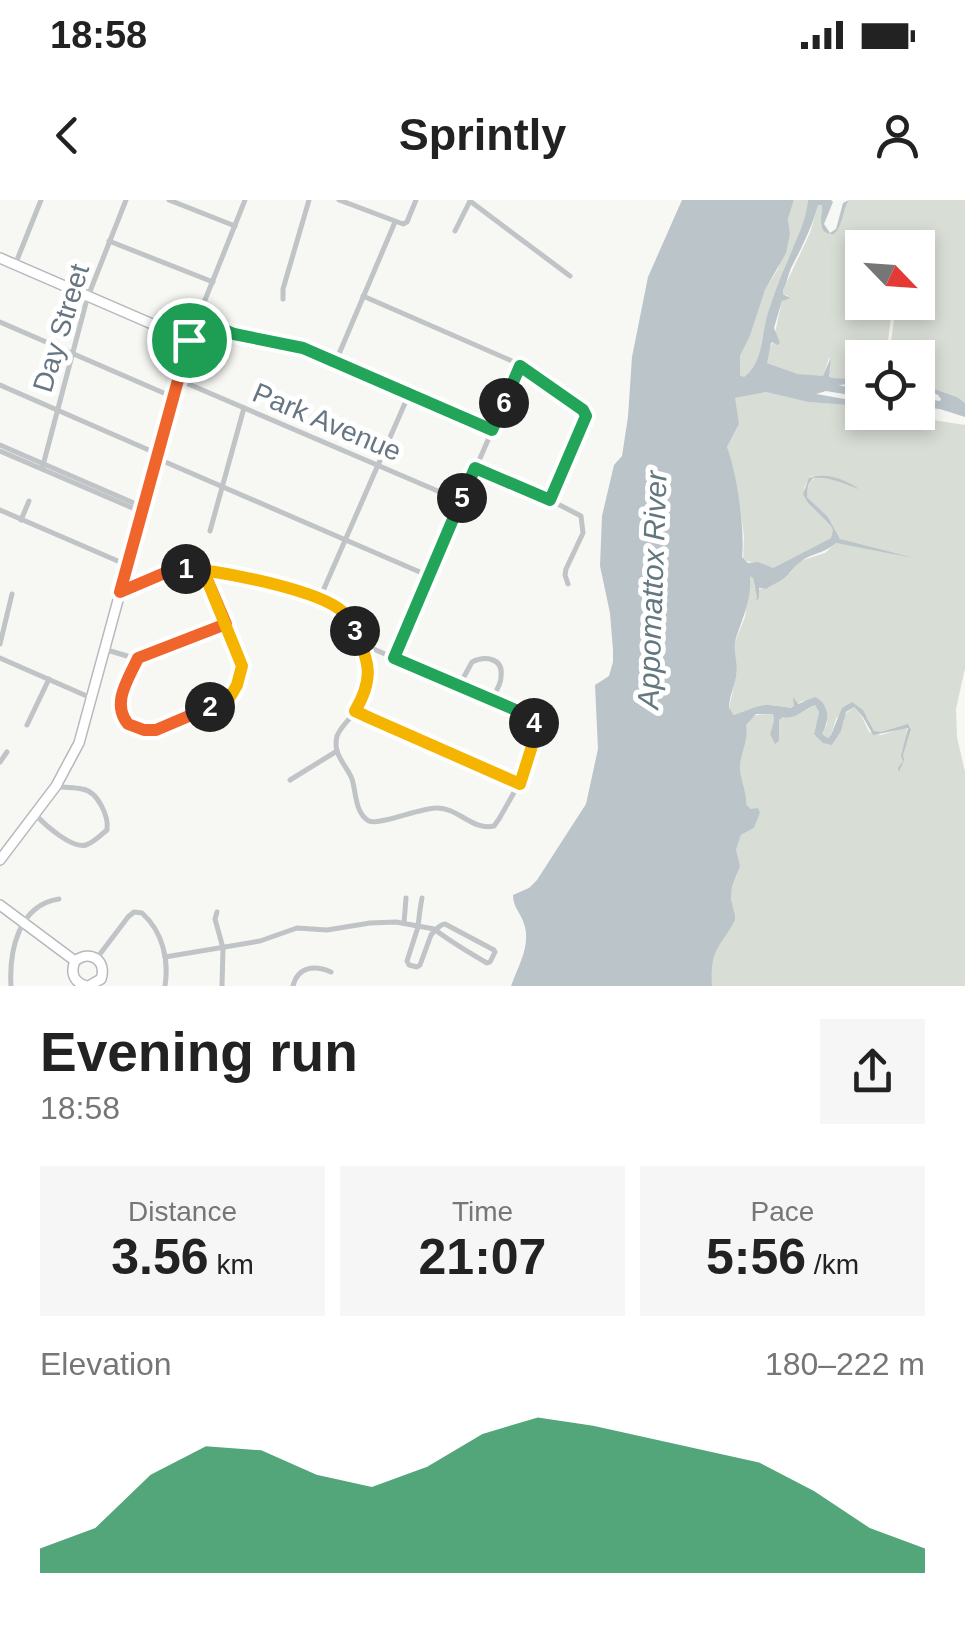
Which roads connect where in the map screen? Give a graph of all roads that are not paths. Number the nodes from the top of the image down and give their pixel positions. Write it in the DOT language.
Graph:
graph roads {
  1 [pos="41,200"];
  2 [pos="126,200"];
  3 [pos="169,200"];
  4 [pos="246,200"];
  5 [pos="309,200"];
  6 [pos="339,200"];
  7 [pos="362,200"];
  8 [pos="416,200"];
  9 [pos="470,201"];
  10 [pos="359,208"];
  11 [pos="395,222"];
  12 [pos="236,226"];
  13 [pos="455,231"];
  14 [pos="110,241"];
  15 [pos="0,258"];
  16 [pos="15,265"];
  17 [pos="570,276"];
  18 [pos="213,282"];
  19 [pos="88,296"];
  20 [pos="363,296"];
  21 [pos="283,298"];
  22 [pos="198,319"];
  23 [pos="0,322"];
  24 [pos="189,340"];
  25 [pos="72,353"];
  26 [pos="336,361"];
  27 [pos="520,366"];
  28 [pos="178,379"];
  29 [pos="0,385"];
  30 [pos="409,394"];
  31 [pos="174,397"];
  32 [pos="244,408"];
  33 [pos="57,410"];
  34 [pos="492,430"];
  35 [pos="0,448"];
  36 [pos="157,457"];
  37 [pos="43,466"];
  38 [pos="377,466"];
  39 [pos="475,468"];
  40 [pos="222,487"];
  41 [pos="30,500"];
  42 [pos="550,500"];
  43 [pos="461,502"];
  44 [pos="0,510"];
  45 [pos="142,510"];
  46 [pos="21,520"];
  47 [pos="210,531"];
  48 [pos="344,540"];
  49 [pos="128,565"];
  50 [pos="203,570"];
  51 [pos="428,576"];
  52 [pos="568,584"];
  53 [pos="120,592"];
  54 [pos="12,594"];
  55 [pos="319,600"];
  56 [pos="226,624"];
  57 [pos="0,644"];
  58 [pos="362,644"];
  59 [pos="105,649"];
  60 [pos="0,658"];
  61 [pos="138,658"];
  62 [pos="394,658"];
  63 [pos="48,679"];
  64 [pos="459,686"];
  65 [pos="92,699"];
  66 [pos="491,700"];
  67 [pos="355,711"];
  68 [pos="27,724"];
  69 [pos="337,751"];
  70 [pos="7,752"];
  71 [pos="0,762"];
  72 [pos="290,780"];
  73 [pos="520,784"];
  74 [pos="56,786"];
  75 [pos="35,814"];
  76 [pos="0,860"];
  77 [pos="59,898"];
  78 [pos="406,898"];
  79 [pos="422,898"];
  80 [pos="0,904"];
  81 [pos="217,912"];
  82 [pos="24,923"];
  83 [pos="404,923"];
  84 [pos="418,925"];
  85 [pos="436,930"];
  86 [pos="223,948"];
  87 [pos="165,957"];
  88 [pos="97,958"];
  89 [pos="76,962"];
  90 [pos="331,972"];
  91 [pos="88,985"];
  92 [pos="11,986"];
  93 [pos="164,986"];
  94 [pos="222,986"];
  95 [pos="294,986"];
  1 -- 16 [label="street"];
  2 -- 14 [label="street, Day Street"];
  3 -- 12 [label="street"];
  4 -- 12 [label="street"];
  5 -- 21 [label="street"];
  6 -- 10 [label="street"];
  7 -- 10 [label="street"];
  8 -- 11 [label="street"];
  9 -- 13 [label="street"];
  9 -- 17 [label="street"];
  10 -- 11 [label="street"];
  11 -- 20 [label="street"];
  12 -- 18 [label="street"];
  14 -- 18 [label="street"];
  14 -- 19 [label="street, Day Street"];
  15 -- 16 [label="main road"];
  16 -- 19 [label="main road"];
  18 -- 22 [label="street"];
  19 -- 24 [label="main road"];
  19 -- 25 [label="street, Day Street"];
  20 -- 26 [label="street"];
  20 -- 27 [label="street"];
  22 -- 24 [label="street"];
  22 -- 26 [label="street"];
  23 -- 25 [label="street"];
  24 -- 28 [label="main road"];
  25 -- 31 [label="street"];
  25 -- 33 [label="street, Day Street"];
  26 -- 30 [label="street"];
  27 -- 34 [label="street"];
  27 -- 42 [label="street"];
  28 -- 31 [label="main road"];
  28 -- 32 [label="street, Park Avenue"];
  29 -- 33 [label="street"];
  30 -- 34 [label="street"];
  30 -- 38 [label="street"];
  31 -- 36 [label="main road"];
  32 -- 38 [label="street, Park Avenue"];
  32 -- 40 [label="street"];
  33 -- 36 [label="street"];
  33 -- 37 [label="street, Day Street"];
  34 -- 39 [label="street"];
  35 -- 37 [label="street"];
  36 -- 40 [label="street"];
  36 -- 45 [label="main road"];
  37 -- 45 [label="street"];
  38 -- 43 [label="street, Park Avenue"];
  38 -- 48 [label="street"];
  39 -- 42 [label="street"];
  39 -- 43 [label="street"];
  40 -- 47 [label="street"];
  40 -- 48 [label="street"];
  41 -- 46 [label="street"];
  42 -- 52 [label="street"];
  43 -- 51 [label="street"];
  44 -- 46 [label="street"];
  45 -- 49 [label="main road"];
  46 -- 49 [label="street"];
  48 -- 51 [label="street"];
  48 -- 55 [label="street"];
  49 -- 53 [label="main road"];
  50 -- 53 [label="street"];
  50 -- 55 [label="street"];
  50 -- 56 [label="street"];
  51 -- 62 [label="street"];
  53 -- 59 [label="main road"];
  54 -- 57 [label="street"];
  55 -- 58 [label="street"];
  56 -- 61 [label="street"];
  56 -- 61 [label="street"];
  58 -- 62 [label="street"];
  58 -- 67 [label="street"];
  59 -- 61 [label="street"];
  59 -- 65 [label="main road"];
  60 -- 63 [label="street"];
  62 -- 64 [label="street"];
  63 -- 65 [label="street"];
  63 -- 68 [label="street"];
  64 -- 66 [label="street"];
  64 -- 66 [label="street"];
  65 -- 74 [label="main road"];
  66 -- 73 [label="street"];
  67 -- 69 [label="street"];
  67 -- 73 [label="street"];
  69 -- 72 [label="street"];
  69 -- 73 [label="street"];
  70 -- 71 [label="street"];
  74 -- 75 [label="main road"];
  74 -- 75 [label="street"];
  75 -- 76 [label="main road"];
  77 -- 82 [label="street"];
  78 -- 83 [label="street"];
  79 -- 84 [label="street"];
  80 -- 82 [label="main road"];
  81 -- 86 [label="street"];
  82 -- 89 [label="main road"];
  82 -- 92 [label="street"];
  83 -- 84 [label="street"];
  83 -- 86 [label="street"];
  84 -- 85 [label="street"];
  84 -- 85 [label="street"];
  85 -- 85 [label="street"];
  86 -- 87 [label="street"];
  86 -- 94 [label="street"];
  87 -- 88 [label="street"];
  87 -- 93 [label="street"];
  88 -- 89 [label="main road"];
  88 -- 91 [label="main road"];
  89 -- 91 [label="main road"];
  90 -- 95 [label="street"];
}
